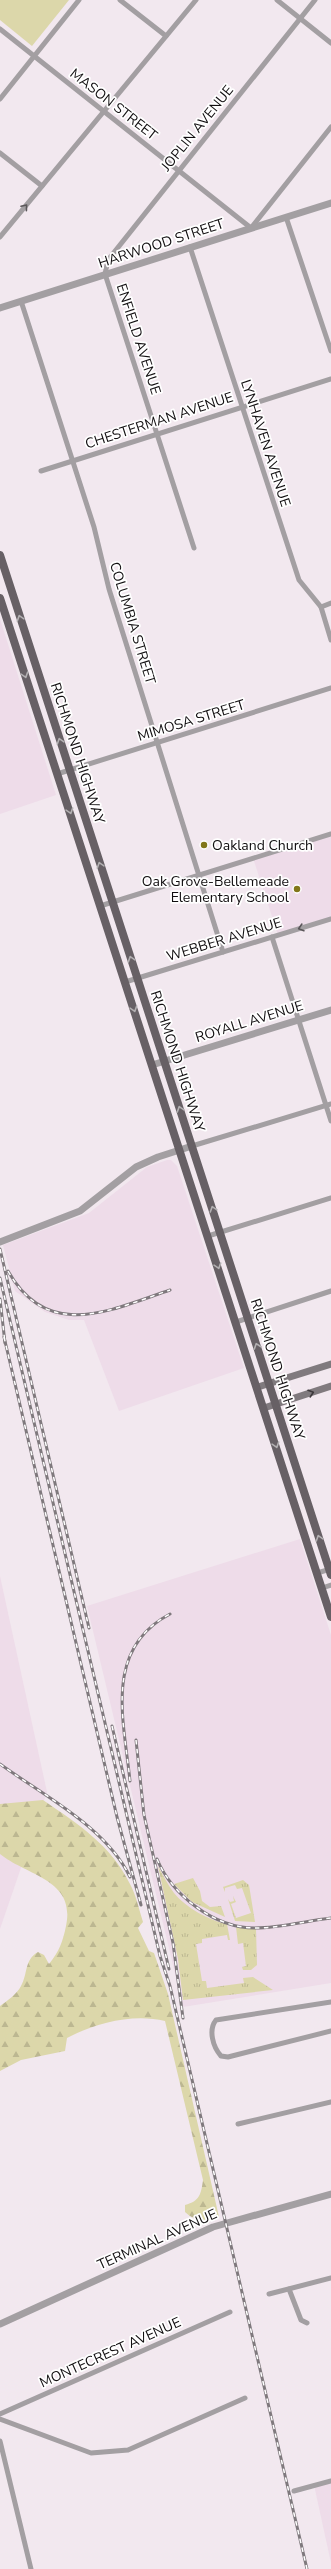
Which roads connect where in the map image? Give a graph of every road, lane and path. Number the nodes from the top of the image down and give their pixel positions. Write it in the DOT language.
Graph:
graph roads {
  1 [pos="79,0"];
  2 [pos="120,0"];
  3 [pos="196,0"];
  4 [pos="277,0"];
  5 [pos="314,0"];
  6 [pos="300,18"];
  7 [pos="0,29"];
  8 [pos="166,36"];
  9 [pos="331,43"];
  10 [pos="34,56"];
  11 [pos="0,99"];
  12 [pos="104,111"];
  13 [pos="331,127"];
  14 [pos="0,153"];
  15 [pos="179,171"];
  16 [pos="42,186"];
  17 [pos="331,203"];
  18 [pos="286,217"];
  19 [pos="251,228"];
  20 [pos="0,237"];
  21 [pos="190,247"];
  22 [pos="105,274"];
  23 [pos="21,301"];
  24 [pos="0,308"];
  25 [pos="331,350"];
  26 [pos="331,379"];
  27 [pos="242,407"];
  28 [pos="157,434"];
  29 [pos="72,461"];
  30 [pos="41,471"];
  31 [pos="194,548"];
  32 [pos="0,555"];
  33 [pos="0,598"];
  34 [pos="331,603"];
  35 [pos="321,607"];
  36 [pos="331,640"];
  37 [pos="331,688"];
  38 [pos="157,743"];
  39 [pos="70,770"];
  40 [pos="58,774"];
  41 [pos="331,834"];
  42 [pos="199,875"];
  43 [pos="112,902"];
  44 [pos="100,906"];
  45 [pos="331,919"];
  46 [pos="272,937"];
  47 [pos="223,952"];
  48 [pos="137,978"];
  49 [pos="125,982"];
  50 [pos="331,1010"];
  51 [pos="299,1020"];
  52 [pos="164,1061"];
  53 [pos="152,1065"];
  54 [pos="328,1105"];
  55 [pos="331,1121"];
  56 [pos="192,1146"];
  57 [pos="180,1150"];
  58 [pos="331,1198"];
  59 [pos="220,1232"];
  60 [pos="208,1236"];
  61 [pos="0,1242"];
  62 [pos="331,1291"];
  63 [pos="248,1318"];
  64 [pos="236,1322"];
  65 [pos="331,1364"];
  66 [pos="270,1383"];
  67 [pos="331,1386"];
  68 [pos="258,1387"];
  69 [pos="277,1404"];
  70 [pos="264,1408"];
  71 [pos="330,1571"];
  72 [pos="317,1573"];
  73 [pos="331,1585"];
  74 [pos="322,1588"];
  75 [pos="331,1617"];
  76 [pos="331,2002"];
  77 [pos="331,2031"];
  78 [pos="331,2102"];
  79 [pos="238,2124"];
  80 [pos="331,2194"];
  81 [pos="331,2278"];
  82 [pos="289,2289"];
  83 [pos="269,2294"];
  84 [pos="230,2312"];
  85 [pos="307,2323"];
  86 [pos="0,2324"];
  87 [pos="245,2398"];
  88 [pos="0,2414"];
  89 [pos="0,2419"];
  90 [pos="0,2441"];
  91 [pos="331,2481"];
  92 [pos="294,2491"];
  93 [pos="31,2569"];
  1 -- 10 [label="street"];
  2 -- 8 [label="street"];
  3 -- 8 [label="street"];
  4 -- 6 [label="street"];
  5 -- 6 [label="street, JOPLIN AVENUE"];
  6 -- 9 [label="street"];
  6 -- 15 [label="street, JOPLIN AVENUE"];
  7 -- 10 [label="street, MASON STREET"];
  8 -- 12 [label="street"];
  10 -- 11 [label="street"];
  10 -- 12 [label="street, MASON STREET"];
  12 -- 15 [label="street, MASON STREET"];
  12 -- 16 [label="street"];
  13 -- 19 [label="street"];
  14 -- 16 [label="street"];
  15 -- 19 [label="street, MASON STREET"];
  15 -- 22 [label="street, JOPLIN AVENUE"];
  20 -- 16 [label="street, one-way"];
  17 -- 18 [label="street, HARWOOD STREET"];
  18 -- 19 [label="street, HARWOOD STREET"];
  18 -- 25 [label="street"];
  19 -- 21 [label="street, HARWOOD STREET"];
  21 -- 22 [label="street, HARWOOD STREET"];
  21 -- 27 [label="street, LYNHAVEN AVENUE"];
  22 -- 23 [label="street, HARWOOD STREET"];
  22 -- 28 [label="street, ENFIELD AVENUE"];
  23 -- 24 [label="street, HARWOOD STREET"];
  23 -- 29 [label="street, COLUMBIA STREET"];
  26 -- 27 [label="street, CHESTERMAN AVENUE"];
  27 -- 28 [label="street, CHESTERMAN AVENUE"];
  27 -- 35 [label="street, LYNHAVEN AVENUE"];
  28 -- 29 [label="street, CHESTERMAN AVENUE"];
  28 -- 31 [label="street, ENFIELD AVENUE"];
  29 -- 30 [label="street, CHESTERMAN AVENUE"];
  29 -- 38 [label="street, COLUMBIA STREET"];
  39 -- 32 [label="main road, RICHMOND HIGHWAY, one-way"];
  33 -- 40 [label="main road, RICHMOND HIGHWAY, one-way"];
  34 -- 35 [label="street"];
  35 -- 36 [label="street, LYNHAVEN AVENUE"];
  37 -- 38 [label="street, MIMOSA STREET"];
  38 -- 39 [label="street, MIMOSA STREET"];
  38 -- 42 [label="street, COLUMBIA STREET"];
  39 -- 40 [label="street, MIMOSA STREET"];
  43 -- 39 [label="main road, RICHMOND HIGHWAY, one-way"];
  40 -- 44 [label="main road, RICHMOND HIGHWAY, one-way"];
  41 -- 42 [label="street"];
  42 -- 43 [label="street"];
  42 -- 47 [label="street, COLUMBIA STREET"];
  43 -- 44 [label="street"];
  48 -- 43 [label="main road, RICHMOND HIGHWAY, one-way"];
  44 -- 49 [label="main road, RICHMOND HIGHWAY"];
  45 -- 46 [label="street, WEBBER AVENUE, one-way"];
  46 -- 47 [label="street, WEBBER AVENUE"];
  46 -- 51 [label="street"];
  47 -- 48 [label="street, WEBBER AVENUE"];
  48 -- 49 [label="street, WEBBER AVENUE"];
  48 -- 52 [label="main road, RICHMOND HIGHWAY"];
  49 -- 53 [label="main road, RICHMOND HIGHWAY, one-way"];
  50 -- 51 [label="street, ROYALL AVENUE"];
  51 -- 52 [label="street, ROYALL AVENUE"];
  51 -- 54 [label="street"];
  52 -- 53 [label="street, ROYALL AVENUE"];
  56 -- 52 [label="main road, RICHMOND HIGHWAY, one-way"];
  53 -- 57 [label="main road, RICHMOND HIGHWAY"];
  54 -- 55 [label="street"];
  54 -- 56 [label="street"];
  56 -- 57 [label="street"];
  59 -- 56 [label="main road, RICHMOND HIGHWAY, one-way"];
  57 -- 60 [label="main road, RICHMOND HIGHWAY"];
  57 -- 61 [label="street"];
  58 -- 59 [label="street"];
  59 -- 60 [label="street"];
  59 -- 63 [label="main road, RICHMOND HIGHWAY"];
  60 -- 64 [label="main road, RICHMOND HIGHWAY, one-way"];
  62 -- 63 [label="street"];
  63 -- 64 [label="street"];
  66 -- 63 [label="main road, RICHMOND HIGHWAY, one-way"];
  64 -- 68 [label="main road, RICHMOND HIGHWAY"];
  65 -- 66 [label="main road"];
  66 -- 68 [label="main road"];
  66 -- 69 [label="main road, RICHMOND HIGHWAY"];
  69 -- 67 [label="main road, one-way"];
  68 -- 70 [label="main road, RICHMOND HIGHWAY"];
  69 -- 70 [label="main road"];
  71 -- 69 [label="main road, RICHMOND HIGHWAY, one-way"];
  70 -- 72 [label="main road, RICHMOND HIGHWAY, one-way"];
  71 -- 72 [label="street"];
  72 -- 74 [label="main road, RICHMOND HIGHWAY"];
  73 -- 74 [label="street"];
  74 -- 75 [label="main road, RICHMOND HIGHWAY"];
  76 -- 77 [label="street"];
  78 -- 79 [label="street"];
  80 -- 86 [label="street, TERMINAL AVENUE"];
  81 -- 82 [label="street"];
  82 -- 83 [label="street"];
  82 -- 85 [label="street"];
  84 -- 88 [label="street, MONTECREST AVENUE"];
  87 -- 89 [label="street"];
  90 -- 93 [label="street"];
  91 -- 92 [label="street"];
}
